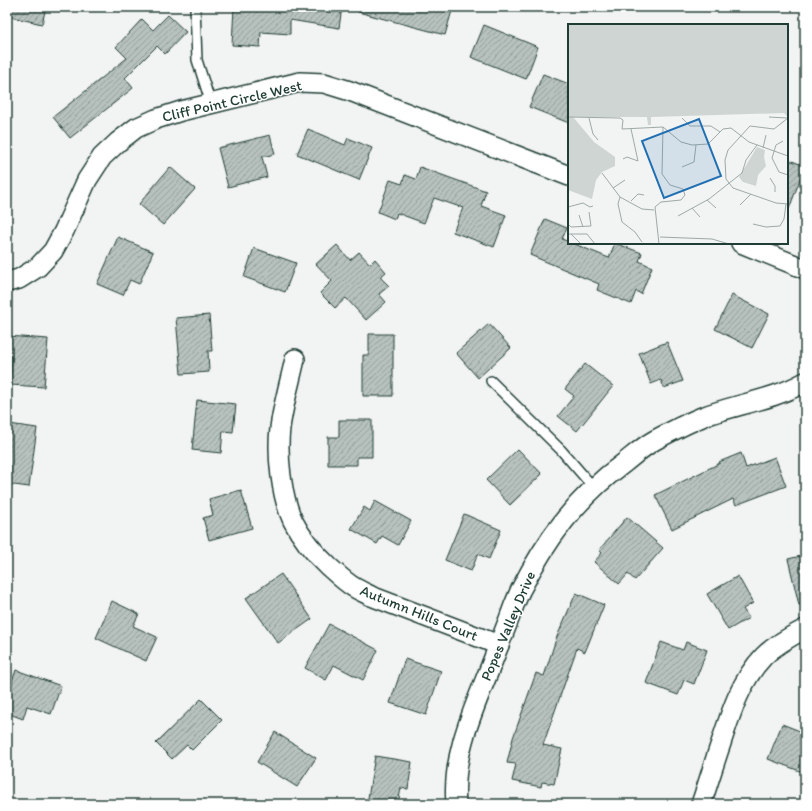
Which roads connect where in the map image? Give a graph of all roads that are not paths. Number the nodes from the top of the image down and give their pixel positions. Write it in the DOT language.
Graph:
graph roads {
  1 [pos="195,7"];
  2 [pos="211,104"];
  3 [pos="568,176"];
  4 [pos="744,244"];
  5 [pos="805,268"];
  6 [pos="7,282"];
  7 [pos="295,359"];
  8 [pos="491,381"];
  9 [pos="805,382"];
  10 [pos="594,488"];
  11 [pos="805,629"];
  12 [pos="499,645"];
  13 [pos="456,804"];
  14 [pos="701,804"];
  1 -- 2 [label="lane"];
  2 -- 3 [label="street, Cliff Point Circle West"];
  2 -- 6 [label="street, Cliff Point Circle West"];
  4 -- 5 [label="street"];
  7 -- 12 [label="street, Autumn Hills Court"];
  8 -- 10 [label="lane"];
  9 -- 10 [label="street, Popes Valley Drive"];
  10 -- 12 [label="street, Popes Valley Drive"];
  11 -- 14 [label="street"];
  12 -- 13 [label="street, Popes Valley Drive"];
}
